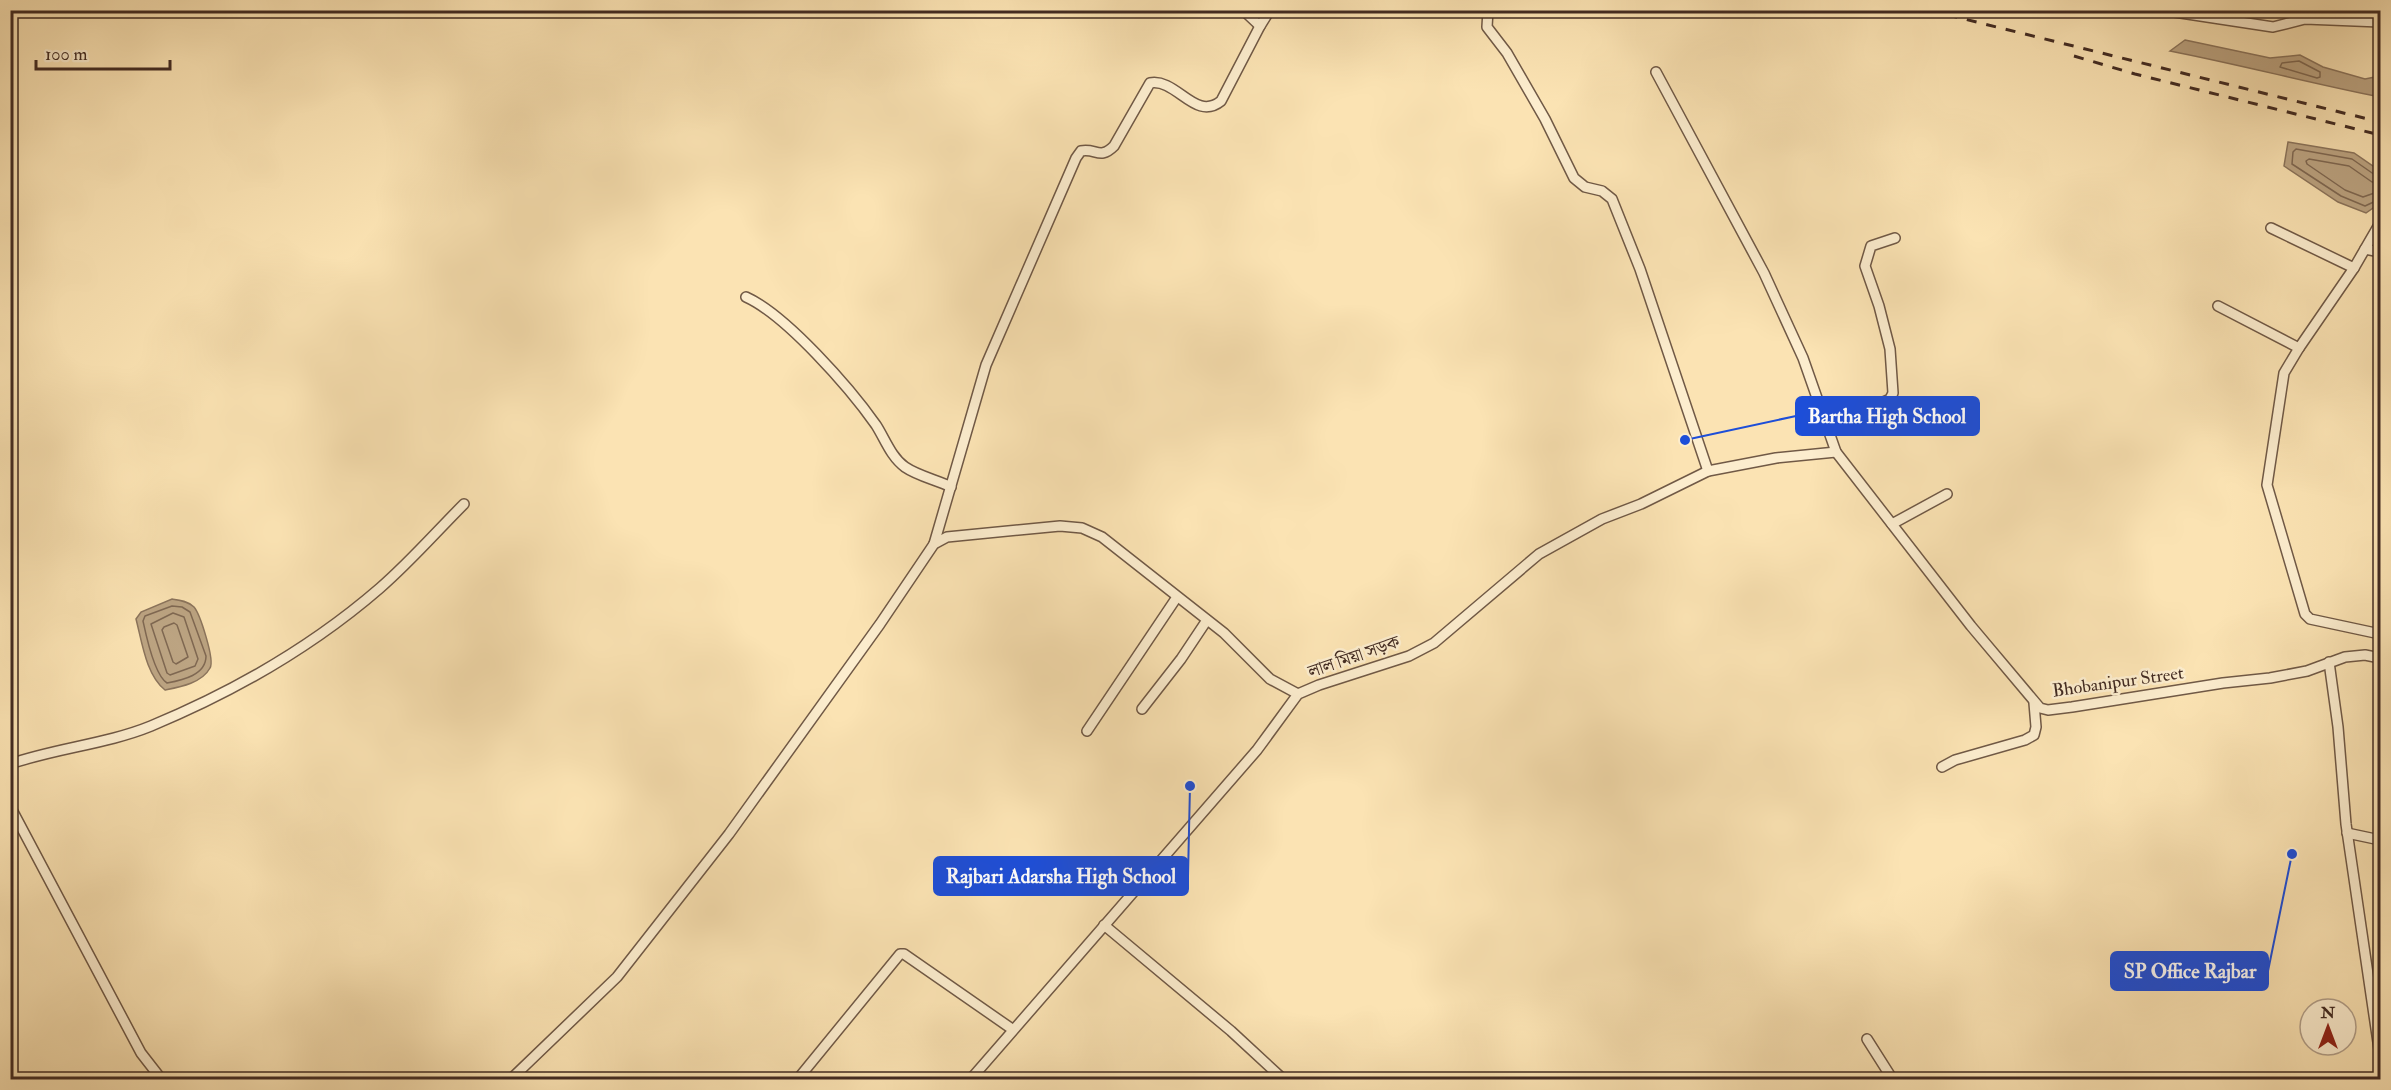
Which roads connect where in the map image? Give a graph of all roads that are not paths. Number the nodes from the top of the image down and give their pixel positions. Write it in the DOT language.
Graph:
graph roads {
  1 [pos="1243,10"];
  2 [pos="1270,10"];
  3 [pos="1488,10"];
  4 [pos="2161,10"];
  5 [pos="2303,15"];
  6 [pos="2380,22"];
  7 [pos="1260,26"];
  8 [pos="1656,72"];
  9 [pos="2380,223"];
  10 [pos="2271,228"];
  11 [pos="1895,238"];
  12 [pos="2366,249"];
  13 [pos="2380,252"];
  14 [pos="2354,268"];
  15 [pos="746,297"];
  16 [pos="2218,306"];
  17 [pos="2299,348"];
  18 [pos="1826,428"];
  19 [pos="1836,452"];
  20 [pos="1708,471"];
  21 [pos="951,487"];
  22 [pos="1947,494"];
  23 [pos="464,504"];
  24 [pos="1892,524"];
  25 [pos="934,544"];
  26 [pos="1177,597"];
  27 [pos="1207,620"];
  28 [pos="2380,634"];
  29 [pos="2380,658"];
  30 [pos="2329,662"];
  31 [pos="1298,694"];
  32 [pos="2034,703"];
  33 [pos="1142,710"];
  34 [pos="1087,731"];
  35 [pos="10,764"];
  36 [pos="1942,767"];
  37 [pos="10,806"];
  38 [pos="2347,833"];
  39 [pos="2380,840"];
  40 [pos="1104,925"];
  41 [pos="1012,1029"];
  42 [pos="1866,1039"];
  43 [pos="2380,1056"];
  44 [pos="162,1080"];
  45 [pos="510,1080"];
  46 [pos="797,1080"];
  47 [pos="970,1080"];
  48 [pos="1284,1080"];
  49 [pos="1893,1080"];
  1 -- 7 [label="street"];
  2 -- 7 [label="street"];
  3 -- 20 [label="street"];
  4 -- 5 [label="street"];
  5 -- 6 [label="street"];
  7 -- 21 [label="street"];
  8 -- 18 [label="street, Bhobanipur Street"];
  9 -- 12 [label="street"];
  10 -- 14 [label="street"];
  11 -- 18 [label="street"];
  12 -- 13 [label="street"];
  12 -- 14 [label="street"];
  14 -- 17 [label="street"];
  15 -- 21 [label="street"];
  16 -- 17 [label="street"];
  17 -- 28 [label="street"];
  18 -- 19 [label="street, Bhobanipur Street"];
  19 -- 20 [label="street, লাল মিয়া সড়ক"];
  19 -- 24 [label="street, Bhobanipur Street"];
  20 -- 31 [label="street, লাল মিয়া সড়ক"];
  21 -- 25 [label="street"];
  22 -- 24 [label="street"];
  23 -- 35 [label="street"];
  24 -- 32 [label="street, Bhobanipur Street"];
  25 -- 26 [label="street"];
  25 -- 45 [label="street"];
  26 -- 27 [label="street"];
  26 -- 34 [label="street"];
  27 -- 31 [label="street"];
  27 -- 33 [label="street"];
  29 -- 30 [label="street, Bhobanipur Street"];
  30 -- 32 [label="street, Bhobanipur Street"];
  30 -- 38 [label="street"];
  31 -- 40 [label="street, লাল মিয়া সড়ক"];
  32 -- 36 [label="street"];
  37 -- 44 [label="street"];
  38 -- 39 [label="street"];
  38 -- 43 [label="street"];
  40 -- 41 [label="street, লাল মিয়া সড়ক"];
  40 -- 48 [label="street"];
  41 -- 46 [label="street"];
  41 -- 47 [label="street, লাল মিয়া সড়ক"];
  42 -- 49 [label="street"];
}
